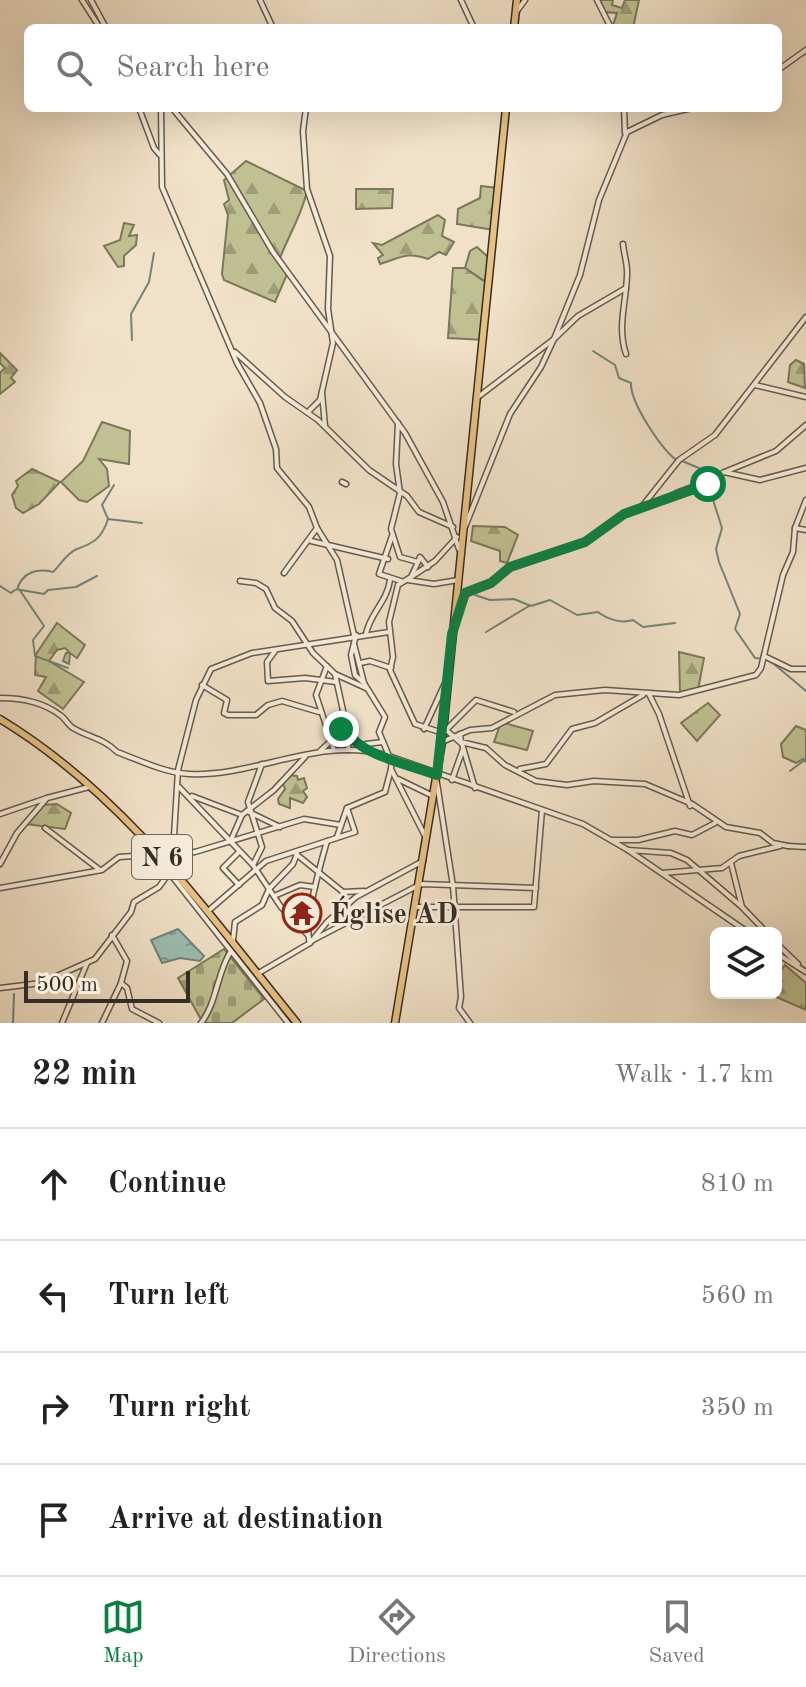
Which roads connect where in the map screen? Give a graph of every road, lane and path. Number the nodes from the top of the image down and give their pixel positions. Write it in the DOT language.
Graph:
graph roads {
  1 [pos="82,0"];
  2 [pos="91,0"];
  3 [pos="260,0"];
  4 [pos="461,0"];
  5 [pos="517,0"];
  6 [pos="525,0"];
  7 [pos="597,0"];
  8 [pos="516,13"];
  9 [pos="97,24"];
  10 [pos="98,24"];
  11 [pos="271,24"];
  12 [pos="472,24"];
  13 [pos="515,24"];
  14 [pos="609,24"];
  15 [pos="806,50"];
  16 [pos="782,67"];
  17 [pos="140,112"];
  18 [pos="161,112"];
  19 [pos="175,112"];
  20 [pos="305,112"];
  21 [pos="506,112"];
  22 [pos="624,112"];
  23 [pos="680,112"];
  24 [pos="624,140"];
  25 [pos="162,156"];
  26 [pos="623,244"];
  27 [pos="626,288"];
  28 [pos="806,317"];
  29 [pos="332,336"];
  30 [pos="554,339"];
  31 [pos="235,352"];
  32 [pos="626,354"];
  33 [pos="752,385"];
  34 [pos="322,392"];
  35 [pos="478,397"];
  36 [pos="806,397"];
  37 [pos="308,412"];
  38 [pos="398,422"];
  39 [pos="806,425"];
  40 [pos="325,426"];
  41 [pos="806,468"];
  42 [pos="724,472"];
  43 [pos="400,490"];
  44 [pos="806,500"];
  45 [pos="640,509"];
  46 [pos="453,527"];
  47 [pos="317,528"];
  48 [pos="795,528"];
  49 [pos="463,529"];
  50 [pos="806,530"];
  51 [pos="392,536"];
  52 [pos="457,537"];
  53 [pos="311,541"];
  54 [pos="327,546"];
  55 [pos="397,552"];
  56 [pos="460,556"];
  57 [pos="382,559"];
  58 [pos="418,562"];
  59 [pos="428,567"];
  60 [pos="284,573"];
  61 [pos="409,579"];
  62 [pos="390,580"];
  63 [pos="458,580"];
  64 [pos="240,581"];
  65 [pos="401,581"];
  66 [pos="389,632"];
  67 [pos="366,634"];
  68 [pos="452,634"];
  69 [pos="355,635"];
  70 [pos="354,644"];
  71 [pos="307,647"];
  72 [pos="276,651"];
  73 [pos="764,656"];
  74 [pos="360,663"];
  75 [pos="327,666"];
  76 [pos="391,668"];
  77 [pos="806,669"];
  78 [pos="335,674"];
  79 [pos="447,679"];
  80 [pos="320,680"];
  81 [pos="336,682"];
  82 [pos="202,685"];
  83 [pos="365,686"];
  84 [pos="647,694"];
  85 [pos="0,698"];
  86 [pos="319,712"];
  87 [pos="517,713"];
  88 [pos="0,719"];
  89 [pos="346,727"];
  90 [pos="424,729"];
  91 [pos="444,729"];
  92 [pos="478,729"];
  93 [pos="460,734"];
  94 [pos="332,737"];
  95 [pos="450,737"];
  96 [pos="349,738"];
  97 [pos="383,742"];
  98 [pos="442,742"];
  99 [pos="464,742"];
  100 [pos="464,748"];
  101 [pos="361,749"];
  102 [pos="334,750"];
  103 [pos="348,750"];
  104 [pos="320,751"];
  105 [pos="306,757"];
  106 [pos="390,757"];
  107 [pos="262,764"];
  108 [pos="391,769"];
  109 [pos="519,769"];
  110 [pos="179,772"];
  111 [pos="436,777"];
  112 [pos="396,778"];
  113 [pos="452,780"];
  114 [pos="92,786"];
  115 [pos="179,787"];
  116 [pos="475,788"];
  117 [pos="189,795"];
  118 [pos="434,797"];
  119 [pos="47,798"];
  120 [pos="690,804"];
  121 [pos="347,808"];
  122 [pos="250,810"];
  123 [pos="542,810"];
  124 [pos="0,814"];
  125 [pos="242,815"];
  126 [pos="253,816"];
  127 [pos="342,819"];
  128 [pos="328,821"];
  129 [pos="717,823"];
  130 [pos="341,825"];
  131 [pos="45,828"];
  132 [pos="281,828"];
  133 [pos="256,832"];
  134 [pos="337,837"];
  135 [pos="229,840"];
  136 [pos="610,840"];
  137 [pos="327,841"];
  138 [pos="218,844"];
  139 [pos="427,844"];
  140 [pos="788,846"];
  141 [pos="806,847"];
  142 [pos="236,850"];
  143 [pos="628,850"];
  144 [pos="294,854"];
  145 [pos="158,856"];
  146 [pos="175,856"];
  147 [pos="425,860"];
  148 [pos="730,862"];
  149 [pos="0,864"];
  150 [pos="254,868"];
  151 [pos="100,870"];
  152 [pos="700,870"];
  153 [pos="170,871"];
  154 [pos="662,873"];
  155 [pos="320,874"];
  156 [pos="421,884"];
  157 [pos="239,885"];
  158 [pos="453,886"];
  159 [pos="315,887"];
  160 [pos="0,888"];
  161 [pos="536,888"];
  162 [pos="269,889"];
  163 [pos="367,891"];
  164 [pos="274,896"];
  165 [pos="454,906"];
  166 [pos="417,907"];
  167 [pos="742,907"];
  168 [pos="207,912"];
  169 [pos="740,927"];
  170 [pos="761,927"];
  171 [pos="112,935"];
  172 [pos="308,935"];
  173 [pos="312,942"];
  174 [pos="232,946"];
  175 [pos="782,950"];
  176 [pos="782,958"];
  177 [pos="88,962"];
  178 [pos="800,966"];
  179 [pos="806,972"];
  180 [pos="257,974"];
  181 [pos="121,983"];
  182 [pos="0,988"];
  183 [pos="62,1023"];
  184 [pos="102,1023"];
  185 [pos="159,1023"];
  186 [pos="201,1023"];
  187 [pos="288,1023"];
  188 [pos="297,1023"];
  189 [pos="395,1023"];
  190 [pos="470,1023"];
  1 -- 9 [label="street"];
  2 -- 10 [label="street"];
  3 -- 11 [label="street"];
  4 -- 12 [label="street"];
  5 -- 8 [label="main road"];
  6 -- 8 [label="street"];
  7 -- 14 [label="street"];
  8 -- 13 [label="main road"];
  15 -- 16 [label="street"];
  17 -- 25 [label="street"];
  18 -- 25 [label="street"];
  19 -- 29 [label="street"];
  20 -- 29 [label="street"];
  21 -- 35 [label="main road"];
  22 -- 24 [label="street"];
  23 -- 24 [label="street"];
  24 -- 30 [label="street"];
  25 -- 31 [label="street"];
  26 -- 27 [label="street"];
  27 -- 30 [label="street"];
  27 -- 32 [label="street"];
  28 -- 33 [label="street"];
  29 -- 34 [label="street"];
  29 -- 38 [label="street"];
  30 -- 35 [label="street"];
  30 -- 49 [label="street"];
  31 -- 37 [label="street"];
  31 -- 47 [label="street"];
  33 -- 36 [label="street"];
  33 -- 45 [label="street"];
  34 -- 37 [label="street"];
  34 -- 40 [label="street"];
  35 -- 49 [label="main road"];
  37 -- 40 [label="street"];
  38 -- 43 [label="street"];
  38 -- 46 [label="street"];
  39 -- 42 [label="street"];
  40 -- 43 [label="street"];
  41 -- 42 [label="street"];
  42 -- 45 [label="street"];
  43 -- 46 [label="street"];
  43 -- 51 [label="street"];
  44 -- 48 [label="street"];
  45 -- 68 [label="street"];
  46 -- 52 [label="street"];
  47 -- 53 [label="street"];
  47 -- 54 [label="street"];
  48 -- 50 [label="street"];
  48 -- 73 [label="street"];
  49 -- 52 [label="street"];
  49 -- 56 [label="main road"];
  51 -- 55 [label="street"];
  51 -- 57 [label="street"];
  52 -- 56 [label="street"];
  52 -- 59 [label="street"];
  53 -- 54 [label="street"];
  53 -- 60 [label="street"];
  54 -- 57 [label="street"];
  54 -- 69 [label="street"];
  55 -- 57 [label="street"];
  55 -- 58 [label="street"];
  56 -- 63 [label="main road"];
  57 -- 62 [label="street"];
  58 -- 59 [label="street"];
  58 -- 61 [label="street"];
  59 -- 61 [label="street"];
  61 -- 63 [label="street"];
  61 -- 65 [label="street"];
  62 -- 65 [label="street"];
  62 -- 67 [label="street"];
  63 -- 68 [label="main road"];
  64 -- 71 [label="street"];
  65 -- 66 [label="street"];
  66 -- 67 [label="street"];
  66 -- 76 [label="street"];
  67 -- 69 [label="street"];
  68 -- 79 [label="main road"];
  69 -- 70 [label="street"];
  69 -- 71 [label="street"];
  70 -- 74 [label="street"];
  70 -- 83 [label="street"];
  71 -- 72 [label="street"];
  71 -- 75 [label="street"];
  72 -- 80 [label="street"];
  72 -- 82 [label="street"];
  73 -- 77 [label="street"];
  73 -- 84 [label="street"];
  74 -- 76 [label="street"];
  74 -- 83 [label="street"];
  75 -- 78 [label="street"];
  75 -- 80 [label="street"];
  76 -- 90 [label="street"];
  78 -- 81 [label="street"];
  78 -- 83 [label="street"];
  79 -- 90 [label="street"];
  79 -- 91 [label="main road"];
  80 -- 81 [label="street"];
  80 -- 86 [label="street"];
  81 -- 89 [label="street"];
  82 -- 86 [label="street"];
  82 -- 110 [label="street"];
  83 -- 97 [label="street"];
  84 -- 87 [label="street"];
  84 -- 109 [label="street"];
  84 -- 120 [label="street"];
  85 -- 110 [label="street"];
  86 -- 94 [label="street"];
  87 -- 91 [label="street"];
  87 -- 92 [label="street"];
  88 -- 114 [label="main road, N 6"];
  89 -- 94 [label="street"];
  89 -- 96 [label="street"];
  90 -- 91 [label="street"];
  91 -- 95 [label="street"];
  91 -- 98 [label="main road"];
  92 -- 93 [label="street"];
  92 -- 99 [label="street"];
  93 -- 95 [label="street"];
  93 -- 99 [label="street"];
  94 -- 102 [label="street"];
  94 -- 104 [label="street"];
  95 -- 98 [label="street"];
  95 -- 99 [label="street"];
  96 -- 101 [label="street"];
  96 -- 103 [label="street"];
  97 -- 101 [label="street"];
  97 -- 106 [label="street"];
  98 -- 111 [label="main road"];
  99 -- 100 [label="street"];
  99 -- 109 [label="street"];
  100 -- 113 [label="street"];
  100 -- 116 [label="street"];
  101 -- 103 [label="street"];
  101 -- 106 [label="street"];
  102 -- 103 [label="street"];
  102 -- 104 [label="street"];
  104 -- 105 [label="street"];
  105 -- 107 [label="street"];
  105 -- 122 [label="street"];
  106 -- 108 [label="street"];
  106 -- 111 [label="street"];
  107 -- 110 [label="street"];
  107 -- 122 [label="street"];
  108 -- 112 [label="street"];
  108 -- 121 [label="street"];
  109 -- 120 [label="street"];
  110 -- 115 [label="street"];
  111 -- 113 [label="street"];
  111 -- 118 [label="main road"];
  111 -- 158 [label="street"];
  112 -- 118 [label="street"];
  112 -- 139 [label="street"];
  113 -- 116 [label="street"];
  114 -- 119 [label="street"];
  114 -- 145 [label="main road, N 6"];
  115 -- 117 [label="street"];
  115 -- 146 [label="street"];
  116 -- 123 [label="street"];
  117 -- 125 [label="street"];
  117 -- 135 [label="street"];
  118 -- 139 [label="main road"];
  119 -- 124 [label="street"];
  119 -- 149 [label="street"];
  120 -- 129 [label="street"];
  121 -- 127 [label="street"];
  121 -- 134 [label="street"];
  122 -- 125 [label="street"];
  122 -- 126 [label="street"];
  123 -- 136 [label="street"];
  123 -- 161 [label="street"];
  125 -- 135 [label="street"];
  126 -- 132 [label="street"];
  126 -- 133 [label="street"];
  127 -- 128 [label="street"];
  127 -- 130 [label="street"];
  128 -- 130 [label="street"];
  128 -- 132 [label="street"];
  129 -- 136 [label="street"];
  129 -- 140 [label="street"];
  130 -- 134 [label="street"];
  131 -- 151 [label="street"];
  132 -- 133 [label="street"];
  133 -- 135 [label="street"];
  133 -- 150 [label="street"];
  134 -- 137 [label="street"];
  135 -- 138 [label="street"];
  135 -- 142 [label="street"];
  136 -- 143 [label="street"];
  137 -- 144 [label="street"];
  137 -- 155 [label="street"];
  138 -- 142 [label="street"];
  138 -- 146 [label="street"];
  139 -- 147 [label="main road"];
  140 -- 141 [label="street"];
  140 -- 148 [label="street"];
  142 -- 150 [label="street"];
  142 -- 157 [label="street"];
  143 -- 152 [label="street"];
  143 -- 154 [label="street"];
  144 -- 150 [label="street"];
  144 -- 155 [label="street"];
  144 -- 162 [label="street"];
  145 -- 146 [label="street"];
  145 -- 151 [label="street"];
  145 -- 153 [label="main road, N 6"];
  146 -- 153 [label="street"];
  147 -- 156 [label="main road"];
  147 -- 163 [label="street"];
  148 -- 152 [label="street"];
  148 -- 167 [label="street"];
  150 -- 157 [label="street"];
  150 -- 162 [label="street"];
  151 -- 160 [label="street"];
  152 -- 154 [label="street"];
  152 -- 167 [label="street"];
  153 -- 168 [label="main road, N 6"];
  153 -- 171 [label="street"];
  153 -- 174 [label="street"];
  154 -- 169 [label="street"];
  155 -- 159 [label="street"];
  155 -- 163 [label="street"];
  156 -- 158 [label="street"];
  156 -- 166 [label="main road"];
  156 -- 173 [label="street"];
  157 -- 168 [label="street"];
  158 -- 161 [label="street"];
  158 -- 165 [label="street"];
  159 -- 164 [label="street"];
  159 -- 172 [label="street"];
  161 -- 165 [label="street"];
  162 -- 164 [label="street"];
  162 -- 174 [label="street"];
  163 -- 173 [label="street"];
  164 -- 172 [label="street"];
  165 -- 166 [label="street"];
  165 -- 190 [label="street"];
  166 -- 189 [label="main road"];
  167 -- 170 [label="street"];
  168 -- 174 [label="main road, N 6"];
  171 -- 177 [label="street"];
  171 -- 181 [label="street"];
  172 -- 173 [label="street"];
  173 -- 180 [label="street"];
  174 -- 180 [label="main road, N 6"];
  174 -- 186 [label="street"];
  174 -- 187 [label="street"];
  175 -- 178 [label="street"];
  176 -- 178 [label="street"];
  177 -- 182 [label="street"];
  177 -- 183 [label="street"];
  178 -- 179 [label="street"];
  180 -- 188 [label="main road, N 6"];
  181 -- 184 [label="street"];
  181 -- 185 [label="street"];
}
